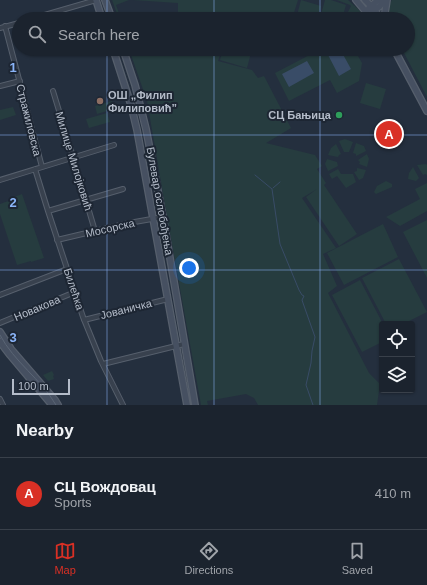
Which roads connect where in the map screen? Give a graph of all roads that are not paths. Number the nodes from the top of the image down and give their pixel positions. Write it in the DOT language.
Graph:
graph roads {
  1 [pos="96,0"];
  2 [pos="105,0"];
  3 [pos="356,0"];
  4 [pos="365,0"];
  5 [pos="378,0"];
  6 [pos="386,0"];
  7 [pos="373,8"];
  8 [pos="55,12"];
  9 [pos="100,12"];
  10 [pos="109,12"];
  11 [pos="367,12"];
  12 [pos="376,12"];
  13 [pos="385,12"];
  14 [pos="12,24"];
  15 [pos="5,26"];
  16 [pos="0,28"];
  17 [pos="12,52"];
  18 [pos="13,56"];
  19 [pos="115,56"];
  20 [pos="125,56"];
  21 [pos="398,56"];
  22 [pos="20,81"];
  23 [pos="135,85"];
  24 [pos="0,86"];
  25 [pos="126,88"];
  26 [pos="53,92"];
  27 [pos="427,111"];
  28 [pos="114,145"];
  29 [pos="73,157"];
  30 [pos="42,166"];
  31 [pos="35,168"];
  32 [pos="0,180"];
  33 [pos="123,189"];
  34 [pos="86,199"];
  35 [pos="48,211"];
  36 [pos="163,217"];
  37 [pos="154,218"];
  38 [pos="95,231"];
  39 [pos="57,240"];
  40 [pos="67,269"];
  41 [pos="75,292"];
  42 [pos="0,295"];
  43 [pos="168,299"];
  44 [pos="84,320"];
  45 [pos="0,323"];
  46 [pos="0,332"];
  47 [pos="0,342"];
  48 [pos="184,344"];
  49 [pos="177,346"];
  50 [pos="103,364"];
  51 [pos="0,399"];
  52 [pos="3,405"];
  53 [pos="52,405"];
  54 [pos="58,405"];
  55 [pos="122,405"];
  56 [pos="187,405"];
  57 [pos="195,405"];
  1 -- 8 [label="street"];
  1 -- 9 [label="main road"];
  2 -- 10 [label="main road"];
  3 -- 11 [label="main road"];
  4 -- 7 [label="main road"];
  5 -- 7 [label="main road"];
  6 -- 7 [label="main road"];
  6 -- 13 [label="main road"];
  7 -- 11 [label="main road"];
  7 -- 12 [label="main road"];
  14 -- 15 [label="street"];
  15 -- 16 [label="street"];
  15 -- 17 [label="street, Стражиловска"];
  18 -- 22 [label="street, Стражиловска"];
  19 -- 25 [label="main road, Булевар ослобођења"];
  20 -- 23 [label="main road, Булевар ослобођења"];
  21 -- 27 [label="main road"];
  22 -- 24 [label="street"];
  22 -- 30 [label="street, Стражиловска"];
  23 -- 25 [label="main road"];
  23 -- 36 [label="main road, Булевар ослобођења"];
  25 -- 37 [label="main road, Булевар ослобођења"];
  26 -- 29 [label="street, Милице Милојковић"];
  28 -- 29 [label="street"];
  29 -- 30 [label="street"];
  29 -- 34 [label="street, Милице Милојковић"];
  30 -- 31 [label="street"];
  31 -- 32 [label="street"];
  31 -- 35 [label="street, Билећка"];
  33 -- 34 [label="street"];
  34 -- 35 [label="street"];
  34 -- 38 [label="street, Милице Милојковић"];
  35 -- 39 [label="street, Билећка"];
  36 -- 37 [label="street, Мосорска"];
  36 -- 48 [label="main road, Булевар ослобођења"];
  37 -- 38 [label="street, Мосорска"];
  37 -- 43 [label="main road, Булевар ослобођења"];
  38 -- 39 [label="street, Мосорска"];
  39 -- 40 [label="street, Билећка"];
  40 -- 41 [label="street, Билећка"];
  40 -- 42 [label="street"];
  41 -- 44 [label="street, Билећка"];
  41 -- 45 [label="street, Новакова"];
  43 -- 44 [label="street, Јованичка"];
  43 -- 49 [label="main road, Булевар ослобођења"];
  44 -- 50 [label="street, Билећка"];
  46 -- 54 [label="main road"];
  47 -- 53 [label="main road"];
  48 -- 49 [label="street"];
  48 -- 57 [label="main road, Булевар ослобођења"];
  49 -- 50 [label="street"];
  49 -- 56 [label="main road, Булевар ослобођења"];
  50 -- 55 [label="street, Билећка"];
  51 -- 52 [label="street"];
}
